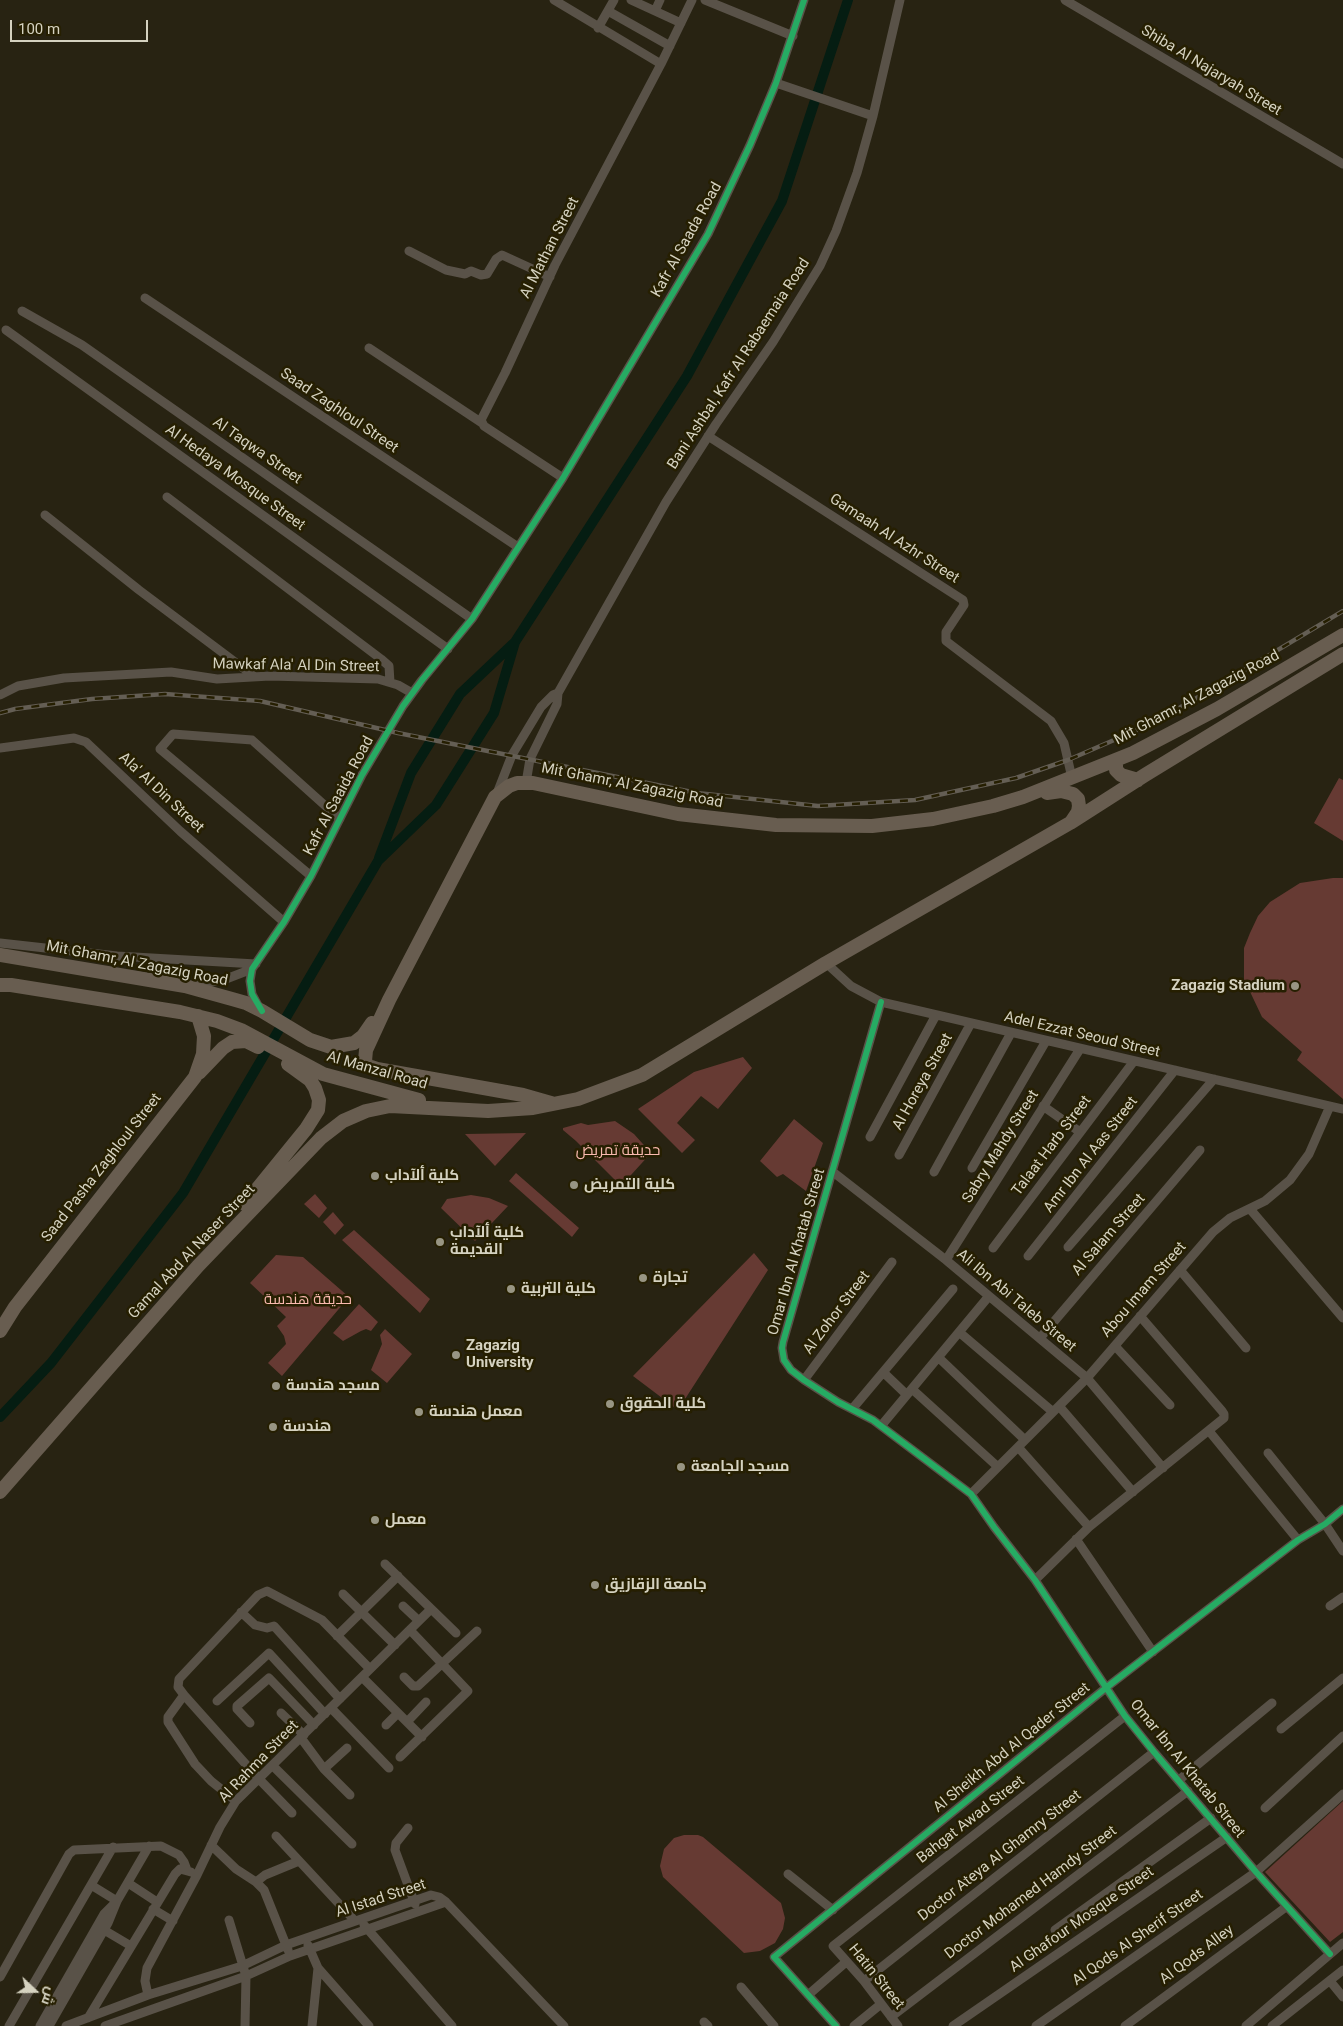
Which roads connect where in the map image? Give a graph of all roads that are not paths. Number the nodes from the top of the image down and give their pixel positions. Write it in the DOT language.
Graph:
graph roads {
  1 [pos="554,0"];
  2 [pos="614,0"];
  3 [pos="631,0"];
  4 [pos="660,0"];
  5 [pos="692,0"];
  6 [pos="705,0"];
  7 [pos="804,0"];
  8 [pos="900,0"];
  9 [pos="1065,0"];
  10 [pos="608,11"];
  11 [pos="655,11"];
  12 [pos="681,23"];
  13 [pos="598,28"];
  14 [pos="793,36"];
  15 [pos="670,46"];
  16 [pos="661,64"];
  17 [pos="776,83"];
  18 [pos="873,116"];
  19 [pos="1343,164"];
  20 [pos="409,252"];
  21 [pos="550,277"];
  22 [pos="145,298"];
  23 [pos="22,311"];
  24 [pos="6,330"];
  25 [pos="369,348"];
  26 [pos="482,422"];
  27 [pos="708,436"];
  28 [pos="563,478"];
  29 [pos="167,497"];
  30 [pos="45,514"];
  31 [pos="518,547"];
  32 [pos="472,619"];
  33 [pos="1343,635"];
  34 [pos="448,649"];
  35 [pos="1343,654"];
  36 [pos="255,677"];
  37 [pos="390,682"];
  38 [pos="412,693"];
  39 [pos="558,693"];
  40 [pos="0,695"];
  41 [pos="0,748"];
  42 [pos="1116,760"];
  43 [pos="1072,778"];
  44 [pos="1138,780"];
  45 [pos="526,782"];
  46 [pos="495,797"];
  47 [pos="1023,797"];
  48 [pos="340,819"];
  49 [pos="1070,823"];
  50 [pos="311,876"];
  51 [pos="284,922"];
  52 [pos="1,952"];
  53 [pos="826,964"];
  54 [pos="254,966"];
  55 [pos="4,984"];
  56 [pos="185,986"];
  57 [pos="389,1000"];
  58 [pos="881,1002"];
  59 [pos="262,1011"];
  60 [pos="198,1016"];
  61 [pos="936,1016"];
  62 [pos="971,1023"];
  63 [pos="1011,1033"];
  64 [pos="248,1038"];
  65 [pos="1046,1041"];
  66 [pos="1080,1049"];
  67 [pos="1134,1061"];
  68 [pos="295,1064"];
  69 [pos="1176,1070"];
  70 [pos="195,1077"];
  71 [pos="1214,1079"];
  72 [pos="556,1104"];
  73 [pos="1043,1106"];
  74 [pos="1330,1106"];
  75 [pos="1343,1108"];
  76 [pos="449,1109"];
  77 [pos="1080,1132"];
  78 [pos="870,1137"];
  79 [pos="1200,1150"];
  80 [pos="898,1155"];
  81 [pos="972,1168"];
  82 [pos="834,1172"];
  83 [pos="934,1172"];
  84 [pos="1250,1209"];
  85 [pos="220,1244"];
  86 [pos="1068,1247"];
  87 [pos="993,1248"];
  88 [pos="1028,1256"];
  89 [pos="946,1260"];
  90 [pos="892,1262"];
  91 [pos="1180,1270"];
  92 [pos="953,1289"];
  93 [pos="989,1296"];
  94 [pos="1140,1316"];
  95 [pos="1343,1318"];
  96 [pos="0,1332"];
  97 [pos="959,1332"];
  98 [pos="1040,1338"];
  99 [pos="1115,1346"];
  100 [pos="1246,1348"];
  101 [pos="938,1357"];
  102 [pos="883,1372"];
  103 [pos="1086,1378"];
  104 [pos="804,1380"];
  105 [pos="909,1392"];
  106 [pos="1170,1405"];
  107 [pos="853,1408"];
  108 [pos="1056,1409"];
  109 [pos="881,1426"];
  110 [pos="1209,1431"];
  111 [pos="1025,1440"];
  112 [pos="1018,1447"];
  113 [pos="1268,1453"];
  114 [pos="998,1467"];
  115 [pos="1163,1468"];
  116 [pos="0,1492"];
  117 [pos="1133,1492"];
  118 [pos="971,1494"];
  119 [pos="1343,1509"];
  120 [pos="1325,1524"];
  121 [pos="1089,1527"];
  122 [pos="1076,1539"];
  123 [pos="1298,1540"];
  124 [pos="1343,1550"];
  125 [pos="385,1564"];
  126 [pos="398,1576"];
  127 [pos="1035,1580"];
  128 [pos="343,1594"];
  129 [pos="1343,1597"];
  130 [pos="403,1606"];
  131 [pos="1330,1606"];
  132 [pos="431,1609"];
  133 [pos="241,1612"];
  134 [pos="361,1612"];
  135 [pos="419,1621"];
  136 [pos="410,1630"];
  137 [pos="476,1631"];
  138 [pos="456,1633"];
  139 [pos="338,1636"];
  140 [pos="395,1645"];
  141 [pos="1153,1652"];
  142 [pos="442,1663"];
  143 [pos="370,1669"];
  144 [pos="362,1677"];
  145 [pos="404,1677"];
  146 [pos="1343,1678"];
  147 [pos="1107,1687"];
  148 [pos="184,1695"];
  149 [pos="340,1699"];
  150 [pos="217,1701"];
  151 [pos="426,1702"];
  152 [pos="1272,1703"];
  153 [pos="328,1711"];
  154 [pos="281,1712"];
  155 [pos="398,1713"];
  156 [pos="1125,1716"];
  157 [pos="407,1722"];
  158 [pos="250,1723"];
  159 [pos="314,1725"];
  160 [pos="386,1725"];
  161 [pos="1281,1729"];
  162 [pos="1343,1736"];
  163 [pos="302,1737"];
  164 [pos="422,1737"];
  165 [pos="347,1748"];
  166 [pos="1154,1752"];
  167 [pos="400,1758"];
  168 [pos="273,1766"];
  169 [pos="389,1768"];
  170 [pos="324,1769"];
  171 [pos="259,1779"];
  172 [pos="1179,1780"];
  173 [pos="1188,1792"];
  174 [pos="1343,1794"];
  175 [pos="350,1795"];
  176 [pos="236,1801"];
  177 [pos="1265,1808"];
  178 [pos="292,1813"];
  179 [pos="1211,1818"];
  180 [pos="408,1828"];
  181 [pos="276,1836"];
  182 [pos="1227,1837"];
  183 [pos="352,1844"];
  184 [pos="211,1845"];
  185 [pos="149,1846"];
  186 [pos="113,1847"];
  187 [pos="299,1861"];
  188 [pos="187,1870"];
  189 [pos="1256,1872"];
  190 [pos="788,1874"];
  191 [pos="197,1875"];
  192 [pos="256,1882"];
  193 [pos="128,1884"];
  194 [pos="91,1885"];
  195 [pos="414,1900"];
  196 [pos="117,1901"];
  197 [pos="446,1902"];
  198 [pos="155,1906"];
  199 [pos="1286,1907"];
  200 [pos="833,1910"];
  201 [pos="418,1912"];
  202 [pos="229,1920"];
  203 [pos="357,1920"];
  204 [pos="173,1921"];
  205 [pos="367,1929"];
  206 [pos="104,1930"];
  207 [pos="1055,1930"];
  208 [pos="306,1938"];
  209 [pos="1343,1943"];
  210 [pos="286,1945"];
  211 [pos="131,1946"];
  212 [pos="833,1946"];
  213 [pos="310,1949"];
  214 [pos="1330,1954"];
  215 [pos="290,1956"];
  216 [pos="846,1962"];
  217 [pos="242,1966"];
  218 [pos="318,1968"];
  219 [pos="1343,1970"];
  220 [pos="246,1976"];
  221 [pos="0,1977"];
  222 [pos="864,1981"];
  223 [pos="1330,1981"];
  224 [pos="741,1987"];
  225 [pos="148,1995"];
  226 [pos="808,1995"];
  227 [pos="1343,1997"];
  228 [pos="881,2004"];
  229 [pos="891,2017"];
  230 [pos="88,2018"];
  231 [pos="71,2025"];
  232 [pos="9,2026"];
  233 [pos="40,2026"];
  234 [pos="49,2026"];
  235 [pos="105,2026"];
  236 [pos="245,2026"];
  237 [pos="312,2026"];
  238 [pos="369,2026"];
  239 [pos="452,2026"];
  240 [pos="564,2026"];
  241 [pos="774,2026"];
  242 [pos="836,2026"];
  243 [pos="854,2026"];
  244 [pos="898,2026"];
  245 [pos="953,2026"];
  246 [pos="1036,2026"];
  247 [pos="1125,2026"];
  248 [pos="1246,2026"];
  249 [pos="1272,2026"];
  1 -- 13 [label="street"];
  2 -- 10 [label="street"];
  3 -- 11 [label="street"];
  4 -- 11 [label="street"];
  5 -- 12 [label="street, Al Mathan Street"];
  6 -- 14 [label="street"];
  7 -- 14 [label="street, Kafr Al Saada Road"];
  8 -- 18 [label="street, Bani Ashbal, Kafr Al Rabaemaia Road"];
  9 -- 19 [label="street, Shiba Al Najaryah Street"];
  10 -- 13 [label="street"];
  10 -- 15 [label="street"];
  11 -- 12 [label="street"];
  12 -- 15 [label="street, Al Mathan Street"];
  13 -- 16 [label="street"];
  14 -- 17 [label="street, Kafr Al Saada Road"];
  15 -- 16 [label="street, Al Mathan Street"];
  16 -- 21 [label="street, Al Mathan Street"];
  17 -- 18 [label="street"];
  17 -- 28 [label="street, Kafr Al Saada Road"];
  18 -- 27 [label="street, Bani Ashbal, Kafr Al Rabaemaia Road"];
  20 -- 21 [label="street"];
  21 -- 26 [label="street, Al Mathan Street"];
  22 -- 31 [label="street, Saad Zaghloul Street"];
  23 -- 32 [label="street, Al Taqwa Street"];
  24 -- 34 [label="street, Al Hedaya Mosque Street"];
  25 -- 26 [label="street"];
  26 -- 28 [label="street"];
  27 -- 39 [label="street, Bani Ashbal, Kafr Al Rabaemaia Road"];
  27 -- 43 [label="street, Gamaah Al Azhr Street"];
  28 -- 31 [label="street, Kafr Al Saaida Road"];
  29 -- 37 [label="street"];
  30 -- 36 [label="street"];
  31 -- 32 [label="street, Kafr Al Saaida Road"];
  32 -- 34 [label="street, Kafr Al Saaida Road"];
  33 -- 42 [label="highway, Mit Ghamr, Al Zagazig Road"];
  34 -- 38 [label="street, Kafr Al Saaida Road"];
  35 -- 44 [label="highway"];
  36 -- 37 [label="street, Mawkaf Ala' Al Din Street"];
  36 -- 40 [label="street, Mawkaf Ala' Al Din Street"];
  37 -- 38 [label="street, Mawkaf Ala' Al Din Street"];
  38 -- 48 [label="street, Kafr Al Saaida Road"];
  39 -- 45 [label="street"];
  39 -- 46 [label="street"];
  41 -- 51 [label="street, Ala' Al Din Street"];
  42 -- 43 [label="highway, Mit Ghamr, Al Zagazig Road"];
  42 -- 44 [label="highway"];
  43 -- 47 [label="highway, Mit Ghamr, Al Zagazig Road"];
  44 -- 49 [label="highway"];
  45 -- 46 [label="highway, Mit Ghamr, Al Zagazig Road"];
  45 -- 47 [label="highway, Mit Ghamr, Al Zagazig Road"];
  46 -- 57 [label="highway"];
  47 -- 49 [label="highway"];
  48 -- 50 [label="street, Kafr Al Saaida Road"];
  48 -- 50 [label="street"];
  49 -- 53 [label="highway"];
  50 -- 51 [label="street, Kafr Al Saaida Road"];
  51 -- 54 [label="street, Kafr Al Saaida Road"];
  52 -- 54 [label="street"];
  52 -- 56 [label="highway, Mit Ghamr, Al Zagazig Road"];
  53 -- 58 [label="street, Adel Ezzat Seoud Street"];
  53 -- 72 [label="highway"];
  54 -- 56 [label="street"];
  54 -- 59 [label="street"];
  55 -- 60 [label="highway"];
  56 -- 59 [label="highway, Mit Ghamr, Al Zagazig Road"];
  57 -- 59 [label="highway, Mit Ghamr, Al Zagazig Road"];
  57 -- 72 [label="highway"];
  58 -- 61 [label="street, Adel Ezzat Seoud Street"];
  58 -- 82 [label="street, Omar Ibn Al Khatab Street"];
  60 -- 64 [label="highway"];
  60 -- 70 [label="highway, Saad Pasha Zaghloul Street"];
  61 -- 62 [label="street, Adel Ezzat Seoud Street"];
  61 -- 78 [label="street"];
  62 -- 63 [label="street, Adel Ezzat Seoud Street"];
  62 -- 80 [label="street, Al Horeya Street"];
  63 -- 65 [label="street, Adel Ezzat Seoud Street"];
  63 -- 83 [label="street"];
  64 -- 68 [label="highway"];
  64 -- 70 [label="highway"];
  65 -- 66 [label="street, Adel Ezzat Seoud Street"];
  65 -- 81 [label="street"];
  66 -- 67 [label="street, Adel Ezzat Seoud Street"];
  66 -- 73 [label="street, Sabry Mahdy Street"];
  67 -- 69 [label="street, Adel Ezzat Seoud Street"];
  67 -- 77 [label="street, Talaat Harb Street"];
  68 -- 76 [label="highway, Al Manzal Road"];
  68 -- 85 [label="highway"];
  69 -- 71 [label="street, Adel Ezzat Seoud Street"];
  69 -- 88 [label="street, Amr Ibn Al Aas Street"];
  70 -- 96 [label="highway, Saad Pasha Zaghloul Street"];
  71 -- 74 [label="street, Adel Ezzat Seoud Street"];
  71 -- 86 [label="street"];
  72 -- 76 [label="highway"];
  73 -- 77 [label="street"];
  73 -- 89 [label="street, Sabry Mahdy Street"];
  74 -- 75 [label="street, Adel Ezzat Seoud Street"];
  74 -- 84 [label="street, Abou Imam Street"];
  76 -- 85 [label="highway, Gamal Abd Al Naser Street"];
  77 -- 87 [label="street, Talaat Harb Street"];
  79 -- 98 [label="street, Al Salam Street"];
  82 -- 89 [label="street, Ali Ibn Abi Taleb Street"];
  82 -- 104 [label="street, Omar Ibn Al Khatab Street"];
  84 -- 91 [label="street, Abou Imam Street"];
  84 -- 95 [label="street"];
  85 -- 116 [label="highway, Gamal Abd Al Naser Street"];
  89 -- 93 [label="street, Ali Ibn Abi Taleb Street"];
  90 -- 104 [label="street, Al Zohor Street"];
  91 -- 94 [label="street, Abou Imam Street"];
  91 -- 100 [label="street"];
  92 -- 102 [label="street"];
  93 -- 97 [label="street"];
  93 -- 98 [label="street, Ali Ibn Abi Taleb Street"];
  94 -- 99 [label="street, Abou Imam Street"];
  94 -- 110 [label="street"];
  97 -- 101 [label="street"];
  97 -- 108 [label="street"];
  98 -- 103 [label="street, Ali Ibn Abi Taleb Street"];
  99 -- 103 [label="street, Abou Imam Street"];
  99 -- 106 [label="street"];
  101 -- 105 [label="street"];
  101 -- 111 [label="street"];
  102 -- 105 [label="street"];
  102 -- 107 [label="street"];
  103 -- 108 [label="street, Abou Imam Street"];
  103 -- 115 [label="street, Ali Ibn Abi Taleb Street"];
  104 -- 107 [label="street, Omar Ibn Al Khatab Street"];
  105 -- 109 [label="street"];
  105 -- 114 [label="street"];
  107 -- 109 [label="street, Omar Ibn Al Khatab Street"];
  108 -- 111 [label="street, Abou Imam Street"];
  108 -- 117 [label="street"];
  109 -- 118 [label="street, Omar Ibn Al Khatab Street"];
  110 -- 115 [label="street"];
  110 -- 123 [label="street"];
  111 -- 112 [label="street, Abou Imam Street"];
  112 -- 114 [label="street, Abou Imam Street"];
  112 -- 121 [label="street"];
  113 -- 120 [label="street"];
  114 -- 118 [label="street, Abou Imam Street"];
  115 -- 117 [label="street"];
  117 -- 121 [label="street"];
  118 -- 127 [label="street, Omar Ibn Al Khatab Street"];
  119 -- 120 [label="street, Al Sheikh Abd Al Qader Street"];
  120 -- 123 [label="street, Al Sheikh Abd Al Qader Street"];
  120 -- 124 [label="street"];
  121 -- 122 [label="street"];
  122 -- 127 [label="street"];
  122 -- 141 [label="street"];
  123 -- 141 [label="street, Al Sheikh Abd Al Qader Street"];
  125 -- 126 [label="street"];
  126 -- 132 [label="street"];
  126 -- 134 [label="street"];
  127 -- 147 [label="street, Omar Ibn Al Khatab Street"];
  128 -- 134 [label="street"];
  129 -- 131 [label="street"];
  130 -- 135 [label="street"];
  132 -- 135 [label="street, Al Rahma Street"];
  132 -- 138 [label="street"];
  133 -- 139 [label="street"];
  133 -- 148 [label="street"];
  133 -- 149 [label="street"];
  134 -- 139 [label="street"];
  134 -- 140 [label="street"];
  135 -- 136 [label="street, Al Rahma Street"];
  136 -- 140 [label="street, Al Rahma Street"];
  136 -- 142 [label="street"];
  137 -- 142 [label="street"];
  139 -- 143 [label="street"];
  140 -- 143 [label="street, Al Rahma Street"];
  141 -- 147 [label="street, Al Sheikh Abd Al Qader Street"];
  142 -- 145 [label="street"];
  142 -- 164 [label="street"];
  143 -- 144 [label="street, Al Rahma Street"];
  144 -- 149 [label="street, Al Rahma Street"];
  144 -- 155 [label="street"];
  146 -- 161 [label="street"];
  147 -- 156 [label="street, Omar Ibn Al Khatab Street"];
  147 -- 200 [label="street, Al Sheikh Abd Al Qader Street"];
  148 -- 171 [label="street"];
  148 -- 176 [label="street"];
  149 -- 153 [label="street, Al Rahma Street"];
  150 -- 153 [label="street"];
  151 -- 157 [label="street"];
  152 -- 172 [label="street"];
  153 -- 159 [label="street, Al Rahma Street"];
  153 -- 169 [label="street"];
  154 -- 163 [label="street"];
  155 -- 157 [label="street"];
  155 -- 160 [label="street"];
  156 -- 166 [label="street, Omar Ibn Al Khatab Street"];
  156 -- 212 [label="street, Bahgat Awad Street"];
  157 -- 164 [label="street"];
  158 -- 159 [label="street"];
  159 -- 163 [label="street, Al Rahma Street"];
  162 -- 177 [label="street"];
  163 -- 168 [label="street, Al Rahma Street"];
  163 -- 170 [label="street"];
  164 -- 167 [label="street"];
  165 -- 170 [label="street"];
  166 -- 172 [label="street, Omar Ibn Al Khatab Street"];
  166 -- 222 [label="street, Doctor Ateya Al Ghamry Street"];
  168 -- 171 [label="street, Al Rahma Street"];
  168 -- 183 [label="street"];
  170 -- 175 [label="street"];
  171 -- 176 [label="street, Al Rahma Street"];
  171 -- 178 [label="street"];
  172 -- 173 [label="street, Omar Ibn Al Khatab Street"];
  173 -- 179 [label="street, Omar Ibn Al Khatab Street"];
  173 -- 229 [label="street, Doctor Mohamed Hamdy Street"];
  174 -- 189 [label="street, Al Qods Al Sherif Street"];
  176 -- 184 [label="street, Al Rahma Street"];
  179 -- 182 [label="street, Omar Ibn Al Khatab Street"];
  179 -- 207 [label="street"];
  180 -- 195 [label="street"];
  181 -- 187 [label="street"];
  182 -- 189 [label="street, Omar Ibn Al Khatab Street"];
  182 -- 245 [label="street, Al Ghafour Mosque Street"];
  184 -- 191 [label="street, Al Rahma Street"];
  184 -- 192 [label="street"];
  185 -- 186 [label="street"];
  185 -- 188 [label="street"];
  185 -- 193 [label="street"];
  186 -- 194 [label="street"];
  186 -- 221 [label="street"];
  187 -- 192 [label="street"];
  187 -- 203 [label="street"];
  188 -- 191 [label="street"];
  188 -- 198 [label="street"];
  189 -- 199 [label="street, Omar Ibn Al Khatab Street"];
  189 -- 246 [label="street, Al Qods Al Sherif Street"];
  190 -- 200 [label="street"];
  191 -- 204 [label="street, Al Rahma Street"];
  192 -- 210 [label="street"];
  193 -- 196 [label="street"];
  193 -- 198 [label="street"];
  194 -- 196 [label="street"];
  194 -- 232 [label="street"];
  195 -- 197 [label="street, Al Istad Street"];
  195 -- 201 [label="street"];
  195 -- 203 [label="street, Al Istad Street"];
  196 -- 206 [label="street"];
  196 -- 233 [label="street"];
  197 -- 201 [label="street, Al Istad Street"];
  197 -- 240 [label="street"];
  198 -- 204 [label="street"];
  198 -- 211 [label="street"];
  199 -- 214 [label="street, Omar Ibn Al Khatab Street"];
  199 -- 247 [label="street, Al Qods Alley"];
  200 -- 226 [label="street, Al Sheikh Abd Al Qader Street"];
  201 -- 205 [label="street, Al Istad Street"];
  202 -- 217 [label="street"];
  203 -- 205 [label="street"];
  203 -- 208 [label="street, Al Istad Street"];
  204 -- 225 [label="street, Al Rahma Street"];
  205 -- 213 [label="street, Al Istad Street"];
  205 -- 239 [label="street"];
  206 -- 211 [label="street"];
  206 -- 234 [label="street"];
  208 -- 210 [label="street, Al Istad Street"];
  208 -- 213 [label="street"];
  209 -- 214 [label="street"];
  210 -- 215 [label="street"];
  210 -- 217 [label="street, Al Istad Street"];
  211 -- 230 [label="street"];
  212 -- 216 [label="street, Hatin Street"];
  213 -- 215 [label="street, Al Istad Street"];
  213 -- 218 [label="street"];
  214 -- 248 [label="street"];
  215 -- 220 [label="street, Al Istad Street"];
  216 -- 222 [label="street, Hatin Street"];
  216 -- 226 [label="street"];
  217 -- 220 [label="street"];
  217 -- 225 [label="street, Al Istad Street"];
  218 -- 237 [label="street"];
  218 -- 238 [label="street"];
  219 -- 223 [label="street"];
  220 -- 235 [label="street, Al Istad Street"];
  220 -- 236 [label="street"];
  222 -- 228 [label="street, Hatin Street"];
  223 -- 227 [label="street"];
  223 -- 249 [label="street"];
  224 -- 241 [label="street"];
  225 -- 230 [label="street, Al Istad Street"];
  226 -- 242 [label="street"];
  228 -- 229 [label="street, Hatin Street"];
  228 -- 243 [label="street"];
  229 -- 244 [label="street, Hatin Street"];
  230 -- 231 [label="street, Al Istad Street"];
}
